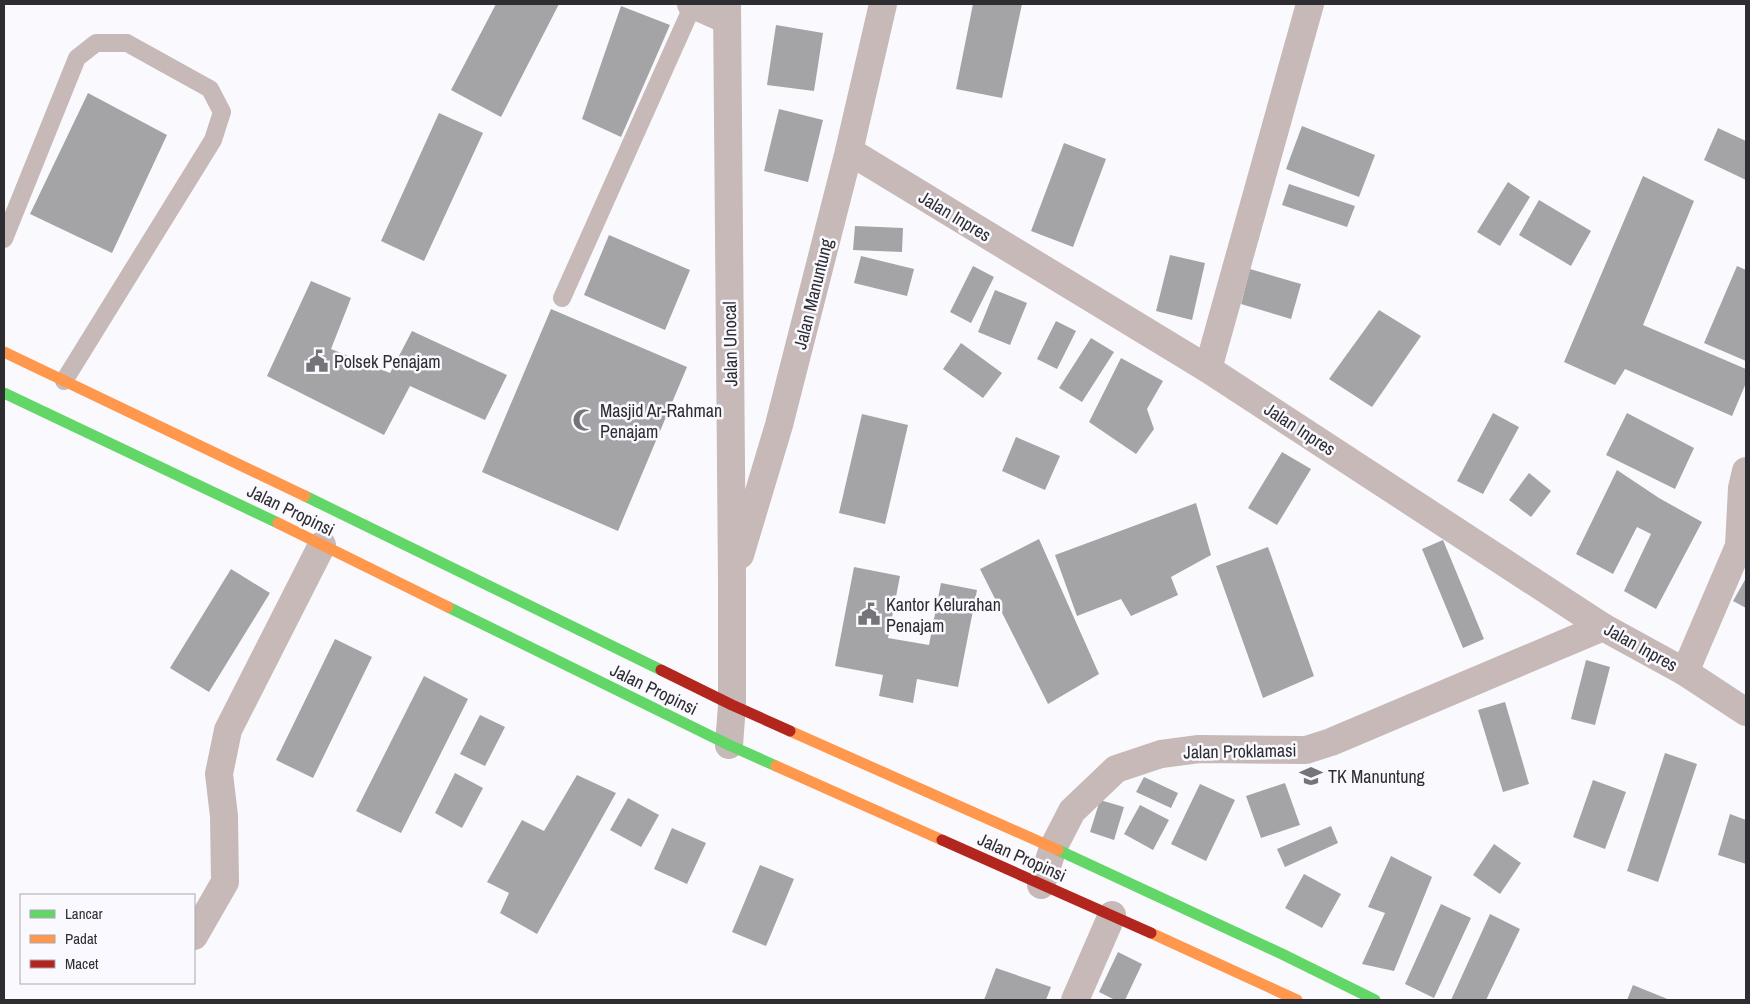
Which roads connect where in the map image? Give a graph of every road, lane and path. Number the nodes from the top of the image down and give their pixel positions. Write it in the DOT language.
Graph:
graph roads {
  1 [pos="692,4"];
  2 [pos="883,4"];
  3 [pos="1310,4"];
  4 [pos="727,12"];
  5 [pos="849,151"];
  6 [pos="4,239"];
  7 [pos="562,298"];
  8 [pos="4,352"];
  9 [pos="1208,369"];
  10 [pos="64,381"];
  11 [pos="4,393"];
  12 [pos="1746,471"];
  13 [pos="322,545"];
  14 [pos="732,581"];
  15 [pos="1604,627"];
  16 [pos="1685,672"];
  17 [pos="732,705"];
  18 [pos="1746,712"];
  19 [pos="729,745"];
  20 [pos="1054,848"];
  21 [pos="1041,885"];
  22 [pos="1112,915"];
  23 [pos="195,934"];
  24 [pos="1075,1000"];
  25 [pos="1296,1000"];
  26 [pos="1375,1000"];
  1 -- 4 [label="street"];
  1 -- 7 [label="lane"];
  2 -- 5 [label="street, Jalan Manuntung"];
  3 -- 9 [label="street"];
  4 -- 14 [label="street, Jalan Unocal"];
  5 -- 9 [label="street, Jalan Inpres"];
  5 -- 14 [label="street, Jalan Manuntung"];
  6 -- 10 [label="lane"];
  8 -- 10 [label="highway"];
  9 -- 15 [label="street, Jalan Inpres"];
  10 -- 17 [label="highway"];
  11 -- 13 [label="highway, Jalan Propinsi"];
  12 -- 16 [label="street"];
  13 -- 19 [label="highway, Jalan Propinsi"];
  13 -- 23 [label="street"];
  14 -- 17 [label="street, Jalan Unocal"];
  15 -- 16 [label="street, Jalan Inpres"];
  15 -- 20 [label="street, Jalan Proklamasi"];
  16 -- 18 [label="street, Jalan Inpres"];
  17 -- 19 [label="street, Jalan Unocal"];
  17 -- 20 [label="highway"];
  19 -- 21 [label="highway, Jalan Propinsi"];
  20 -- 21 [label="street, Jalan Proklamasi"];
  20 -- 26 [label="highway"];
  21 -- 22 [label="highway, Jalan Propinsi"];
  22 -- 24 [label="street"];
  22 -- 25 [label="highway, Jalan Propinsi"];
}
